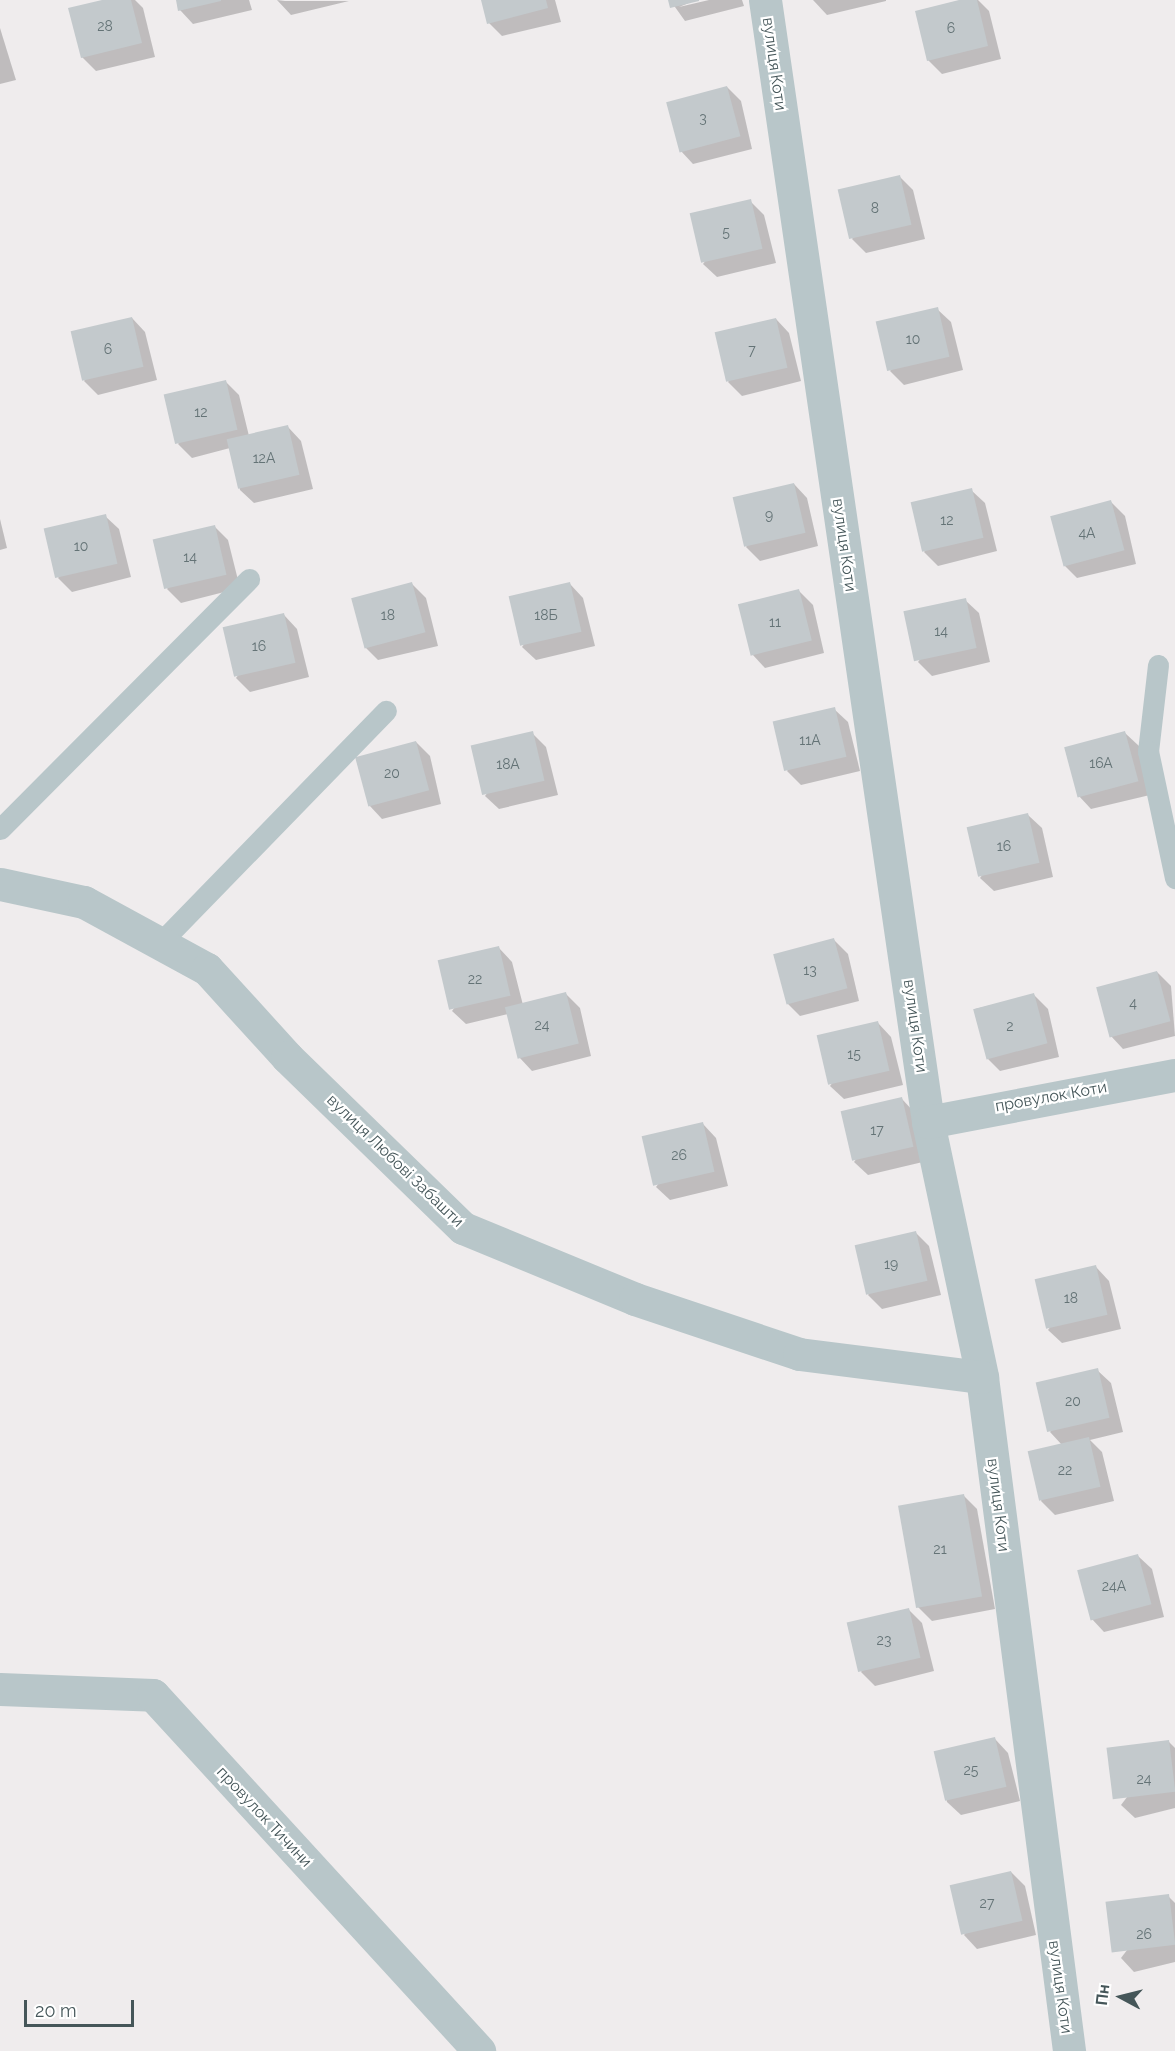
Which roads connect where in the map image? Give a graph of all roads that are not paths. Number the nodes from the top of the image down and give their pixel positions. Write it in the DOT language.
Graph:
graph roads {
  1 [pos="765,0"];
  2 [pos="249,579"];
  3 [pos="1158,665"];
  4 [pos="1175,692"];
  5 [pos="1154,697"];
  6 [pos="386,711"];
  7 [pos="0,830"];
  8 [pos="1175,878"];
  9 [pos="0,884"];
  10 [pos="160,943"];
  11 [pos="1175,1075"];
  12 [pos="928,1122"];
  13 [pos="982,1377"];
  14 [pos="0,1689"];
  15 [pos="479,2051"];
  16 [pos="1069,2051"];
  1 -- 12 [label="street, вулиця Коти"];
  2 -- 7 [label="lane"];
  3 -- 5 [label="lane"];
  4 -- 5 [label="lane"];
  5 -- 8 [label="lane"];
  6 -- 10 [label="lane"];
  9 -- 10 [label="street, вулиця Любові Забашти"];
  10 -- 13 [label="street, вулиця Любові Забашти"];
  11 -- 12 [label="street, провулок Коти"];
  12 -- 13 [label="street, вулиця Коти"];
  13 -- 16 [label="street, вулиця Коти"];
  14 -- 15 [label="street, провулок Тичини"];
}
